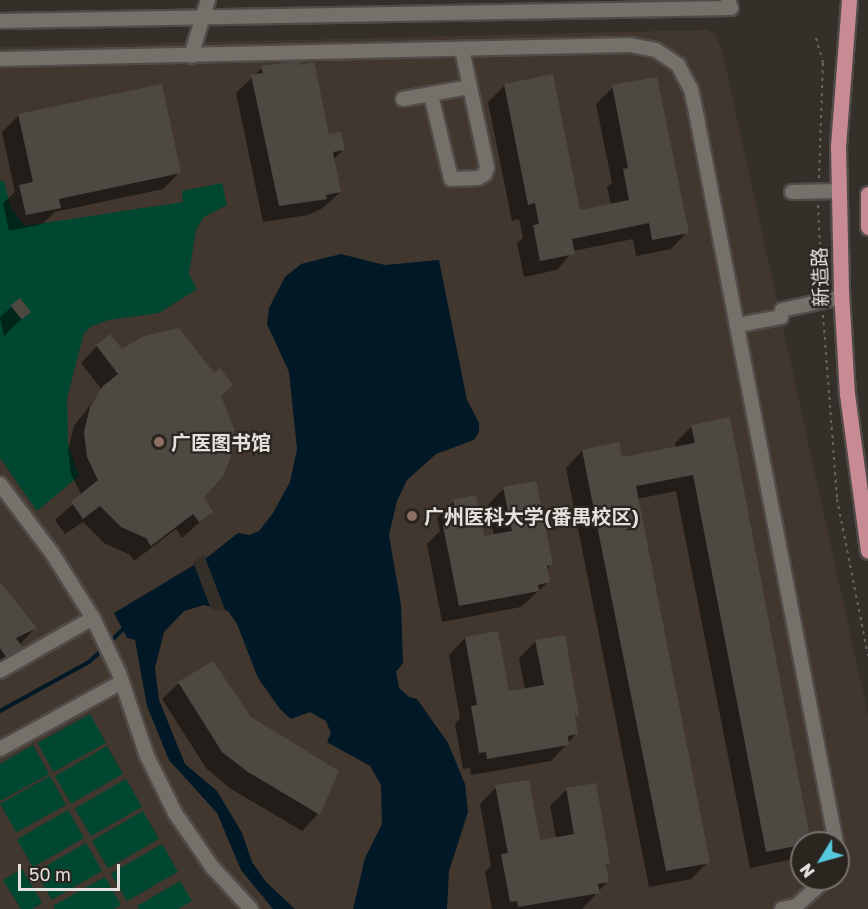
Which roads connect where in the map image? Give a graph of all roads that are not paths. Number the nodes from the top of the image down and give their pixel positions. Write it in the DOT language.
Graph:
graph roads {
  1 [pos="208,0"];
  2 [pos="849,0"];
  3 [pos="730,4"];
  4 [pos="0,21"];
  5 [pos="462,49"];
  6 [pos="191,56"];
  7 [pos="4,62"];
  8 [pos="470,87"];
  9 [pos="431,95"];
  10 [pos="403,99"];
  11 [pos="838,191"];
  12 [pos="792,192"];
  13 [pos="868,194"];
  14 [pos="868,227"];
  15 [pos="841,297"];
  16 [pos="738,325"];
  17 [pos="0,484"];
  18 [pos="868,551"];
  19 [pos="93,618"];
  20 [pos="0,671"];
  21 [pos="120,678"];
  22 [pos="0,749"];
  23 [pos="834,831"];
  24 [pos="813,891"];
  25 [pos="251,909"];
  26 [pos="782,909"];
  1 -- 6 [label="street"];
  2 -- 11 [label="main road, 新造路"];
  3 -- 4 [label="street"];
  5 -- 6 [label="street"];
  5 -- 8 [label="street"];
  5 -- 16 [label="street"];
  6 -- 7 [label="street"];
  8 -- 9 [label="street"];
  8 -- 9 [label="street"];
  9 -- 10 [label="street"];
  11 -- 12 [label="street"];
  11 -- 15 [label="main road, 新造路"];
  13 -- 14 [label="main road"];
  15 -- 16 [label="street"];
  15 -- 18 [label="main road, 新造路"];
  16 -- 23 [label="street"];
  17 -- 19 [label="street"];
  19 -- 20 [label="street"];
  19 -- 21 [label="street"];
  21 -- 22 [label="street"];
  21 -- 25 [label="street"];
  24 -- 26 [label="street"];
}
